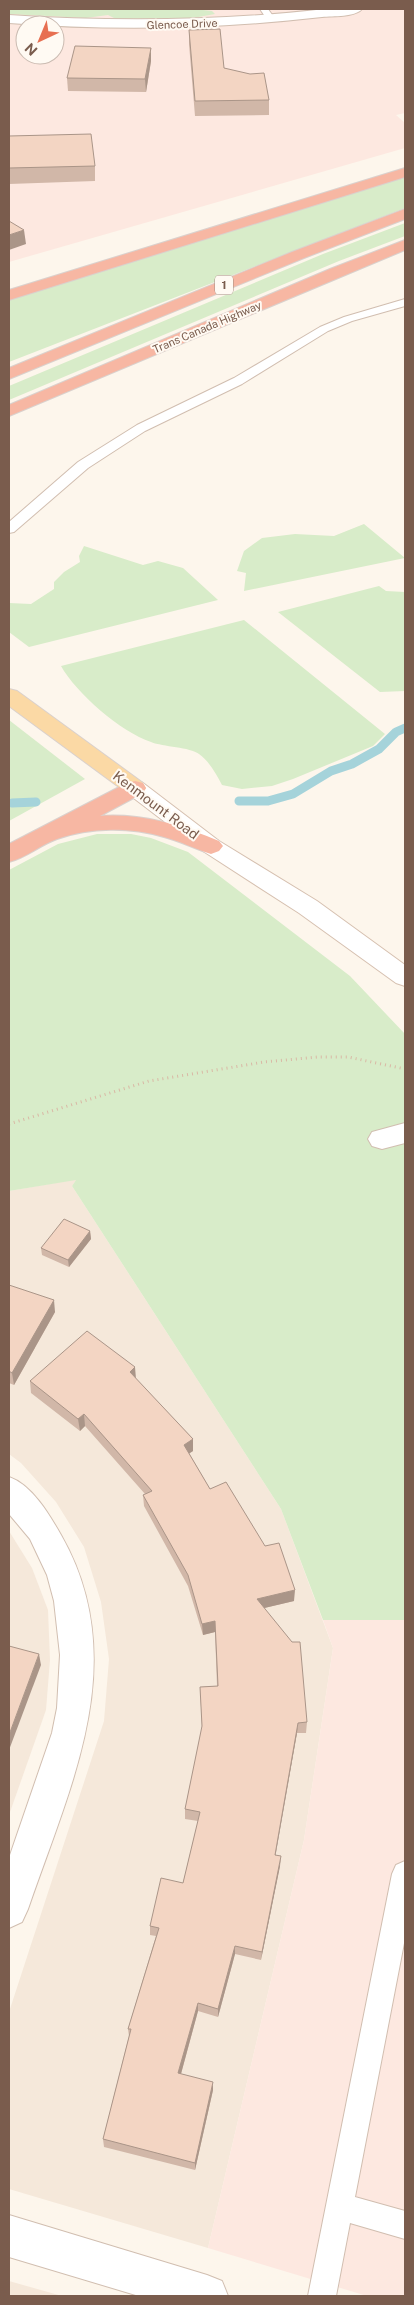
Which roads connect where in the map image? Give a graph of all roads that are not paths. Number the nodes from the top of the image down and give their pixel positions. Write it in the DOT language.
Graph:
graph roads {
  1 [pos="356,9"];
  2 [pos="267,14"];
  3 [pos="9,19"];
  4 [pos="405,172"];
  5 [pos="405,214"];
  6 [pos="405,245"];
  7 [pos="9,295"];
  8 [pos="405,302"];
  9 [pos="9,374"];
  10 [pos="86,378"];
  11 [pos="9,411"];
  12 [pos="9,415"];
  13 [pos="9,529"];
  14 [pos="9,696"];
  15 [pos="128,783"];
  16 [pos="47,834"];
  17 [pos="9,837"];
  18 [pos="211,846"];
  19 [pos="9,854"];
  20 [pos="308,907"];
  21 [pos="405,958"];
  22 [pos="405,977"];
  23 [pos="405,1133"];
  24 [pos="405,1139"];
  25 [pos="9,1492"];
  26 [pos="405,1874"];
  27 [pos="9,1909"];
  28 [pos="340,2206"];
  29 [pos="405,2225"];
  30 [pos="9,2236"];
  31 [pos="207,2296"];
  32 [pos="322,2296"];
  1 -- 2 [label="street, Glencoe Drive"];
  2 -- 3 [label="street, Glencoe Drive"];
  4 -- 7 [label="highway"];
  5 -- 9 [label="highway, 1"];
  6 -- 10 [label="highway, Trans Canada Highway / 1"];
  8 -- 13 [label="lane"];
  10 -- 11 [label="highway, Trans Canada Highway / 1"];
  10 -- 12 [label="highway"];
  14 -- 15 [label="main road, Kenmount Road"];
  15 -- 16 [label="highway"];
  15 -- 17 [label="highway"];
  15 -- 18 [label="street, Kenmount Road"];
  16 -- 18 [label="highway"];
  16 -- 19 [label="highway"];
  18 -- 20 [label="street, Kenmount Road"];
  20 -- 21 [label="street, Kenmount Road"];
  20 -- 22 [label="street, Kenmount Road"];
  23 -- 24 [label="street"];
  25 -- 27 [label="street"];
  26 -- 28 [label="lane"];
  28 -- 29 [label="lane"];
  28 -- 32 [label="lane"];
  30 -- 31 [label="street"];
}
